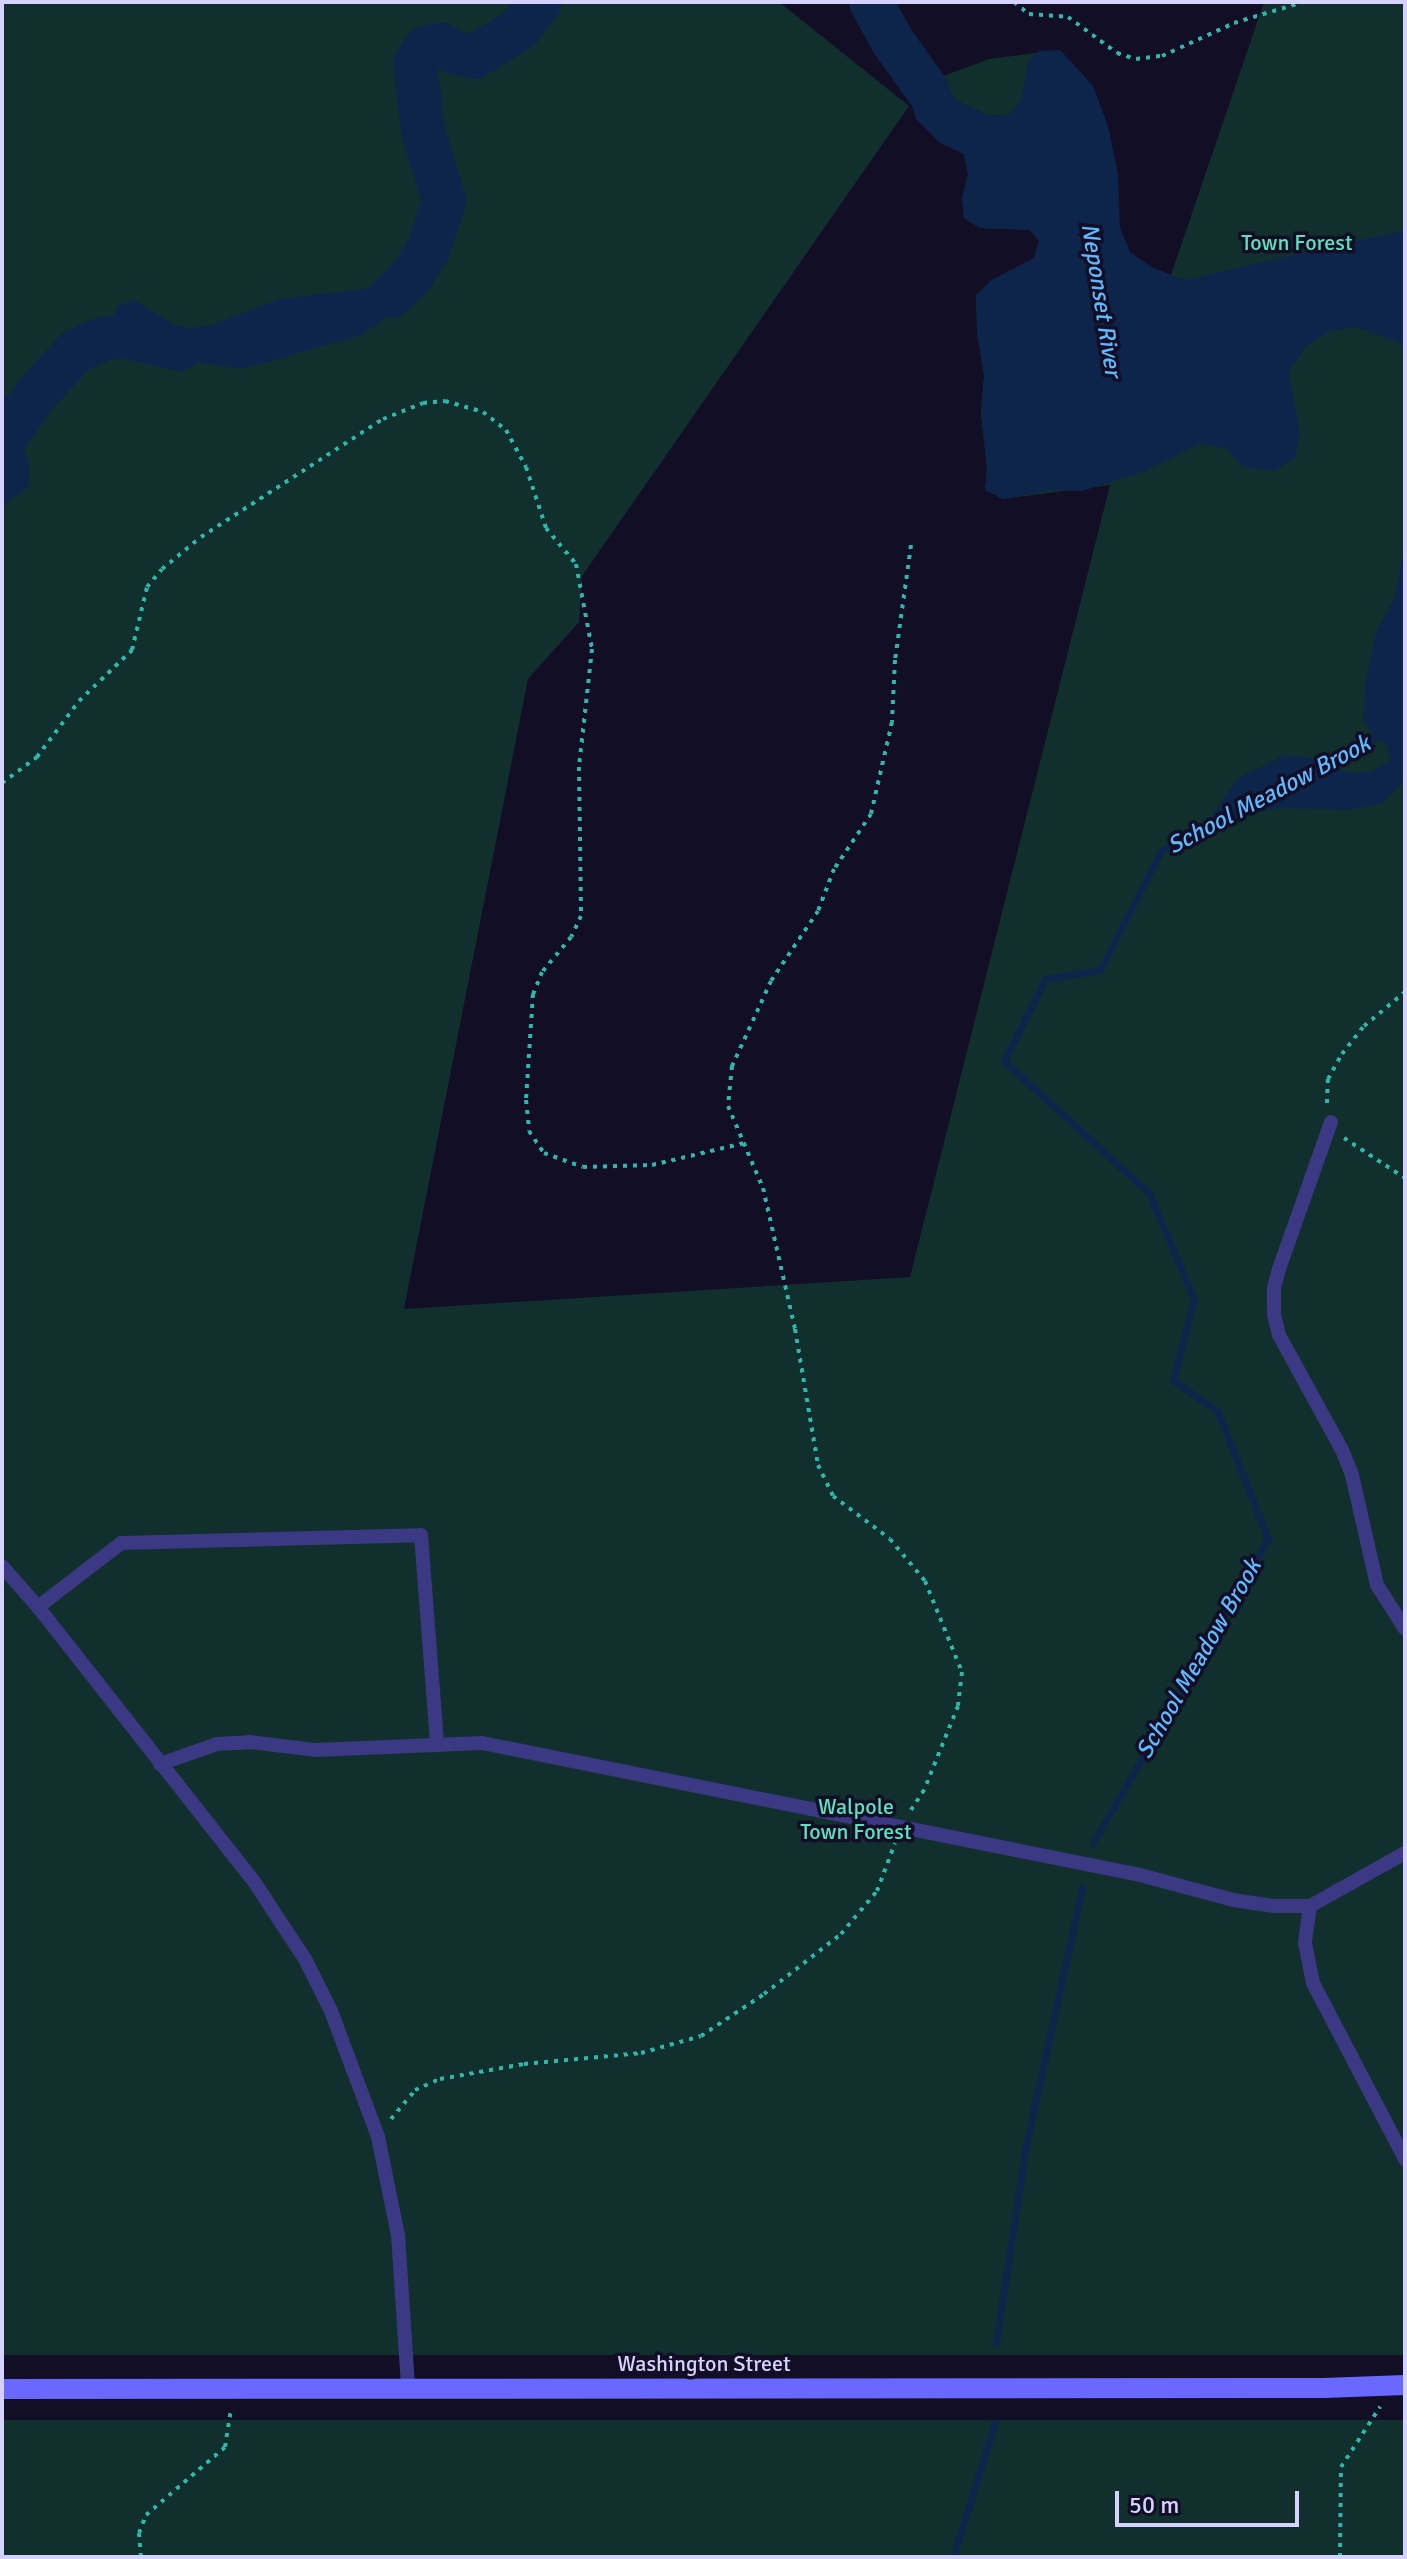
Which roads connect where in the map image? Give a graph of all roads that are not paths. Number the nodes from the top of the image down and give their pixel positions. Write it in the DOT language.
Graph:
graph roads {
  1 [pos="1331,1122"];
  2 [pos="2,1566"];
  3 [pos="38,1607"];
  4 [pos="1405,1629"];
  5 [pos="437,1745"];
  6 [pos="160,1764"];
  7 [pos="1405,1853"];
  8 [pos="1310,1906"];
  9 [pos="1405,2159"];
  10 [pos="1397,2385"];
  11 [pos="408,2387"];
  12 [pos="2,2389"];
  1 -- 4 [label="lane"];
  2 -- 3 [label="lane"];
  3 -- 5 [label="lane"];
  3 -- 6 [label="lane"];
  5 -- 6 [label="lane"];
  5 -- 8 [label="lane"];
  6 -- 11 [label="lane"];
  7 -- 8 [label="lane"];
  8 -- 9 [label="lane"];
  10 -- 11 [label="main road, Washington Street"];
  11 -- 12 [label="main road, Washington Street"];
}
